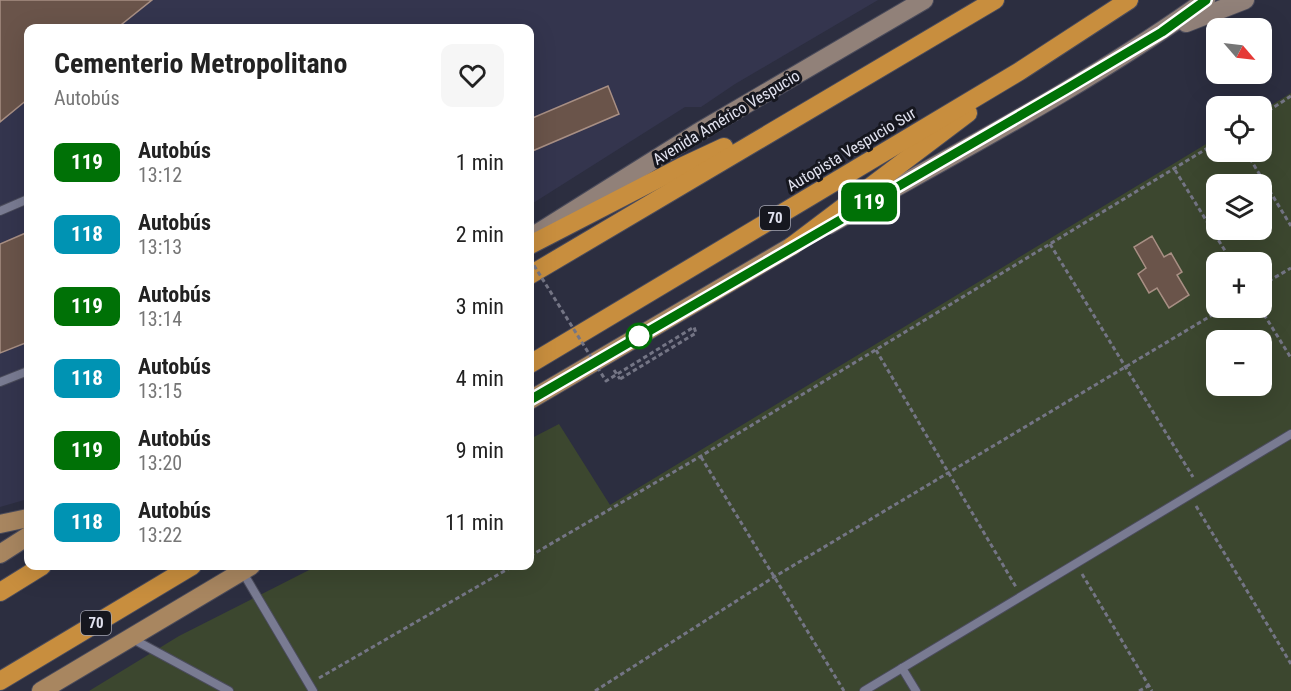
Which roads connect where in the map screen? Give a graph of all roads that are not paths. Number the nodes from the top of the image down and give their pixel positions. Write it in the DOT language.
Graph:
graph roads {
  1 [pos="924,0"];
  2 [pos="994,0"];
  3 [pos="1129,0"];
  4 [pos="1206,0"];
  5 [pos="1245,0"];
  6 [pos="1162,32"];
  7 [pos="1020,71"];
  8 [pos="805,111"];
  9 [pos="24,201"];
  10 [pos="0,211"];
  11 [pos="534,235"];
  12 [pos="534,243"];
  13 [pos="792,246"];
  14 [pos="534,273"];
  15 [pos="534,362"];
  16 [pos="24,373"];
  17 [pos="0,382"];
  18 [pos="534,398"];
  19 [pos="1291,435"];
  20 [pos="24,520"];
  21 [pos="0,524"];
  22 [pos="24,539"];
  23 [pos="0,554"];
  24 [pos="36,570"];
  25 [pos="185,570"];
  26 [pos="243,570"];
  27 [pos="247,570"];
  28 [pos="0,592"];
  29 [pos="129,638"];
  30 [pos="902,668"];
  31 [pos="71,672"];
  32 [pos="0,681"];
  33 [pos="40,691"];
  34 [pos="54,691"];
  35 [pos="229,691"];
  36 [pos="313,691"];
  37 [pos="864,691"];
  38 [pos="916,691"];
  1 -- 11 [label="main road, Avenida Américo Vespucio"];
  2 -- 8 [label="highway"];
  3 -- 7 [label="highway, Autopista Vespucio Sur / 70"];
  4 -- 6 [label="main road"];
  5 -- 6 [label="main road"];
  6 -- 13 [label="main road"];
  7 -- 13 [label="highway"];
  7 -- 15 [label="highway, Autopista Vespucio Sur / 70"];
  8 -- 12 [label="highway"];
  8 -- 14 [label="highway"];
  9 -- 10 [label="lane"];
  13 -- 18 [label="main road"];
  16 -- 17 [label="lane"];
  19 -- 30 [label="lane"];
  20 -- 21 [label="main road"];
  22 -- 23 [label="main road"];
  24 -- 28 [label="highway"];
  25 -- 32 [label="highway, 70"];
  26 -- 29 [label="main road"];
  27 -- 36 [label="lane"];
  29 -- 31 [label="main road"];
  29 -- 35 [label="lane"];
  30 -- 37 [label="lane"];
  30 -- 38 [label="lane"];
  31 -- 33 [label="main road"];
  31 -- 34 [label="main road"];
}
